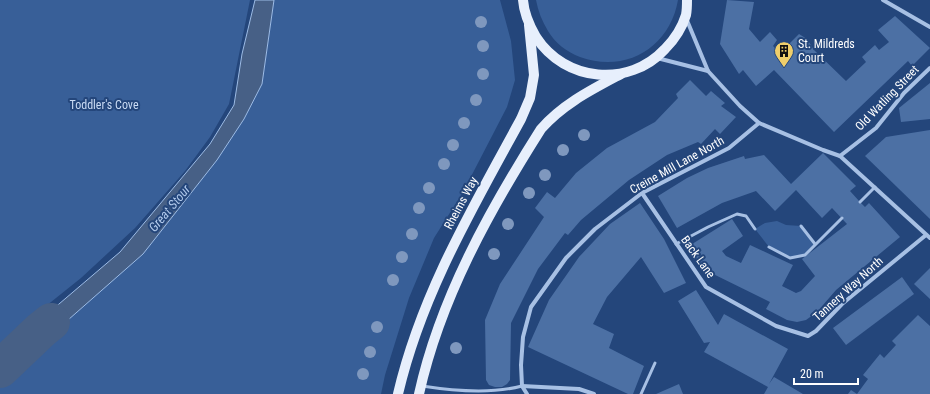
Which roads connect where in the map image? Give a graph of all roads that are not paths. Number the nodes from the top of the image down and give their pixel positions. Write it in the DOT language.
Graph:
graph roads {
  1 [pos="523,0"];
  2 [pos="687,0"];
  3 [pos="883,0"];
  4 [pos="686,15"];
  5 [pos="529,25"];
  6 [pos="930,27"];
  7 [pos="657,58"];
  8 [pos="930,68"];
  9 [pos="708,71"];
  10 [pos="620,74"];
  11 [pos="759,123"];
  12 [pos="840,156"];
  13 [pos="876,187"];
  14 [pos="642,193"];
  15 [pos="860,202"];
  16 [pos="842,218"];
  17 [pos="801,226"];
  18 [pos="755,229"];
  19 [pos="928,236"];
  20 [pos="676,244"];
  21 [pos="815,244"];
  22 [pos="769,247"];
  23 [pos="776,326"];
  24 [pos="655,363"];
  25 [pos="522,386"];
  26 [pos="420,390"];
  27 [pos="398,394"];
  28 [pos="527,394"];
  29 [pos="594,394"];
  30 [pos="641,394"];
  1 -- 5 [label="main road"];
  2 -- 4 [label="main road"];
  3 -- 6 [label="street"];
  4 -- 7 [label="main road"];
  4 -- 9 [label="street"];
  5 -- 10 [label="main road"];
  5 -- 27 [label="main road, Rheims Way"];
  7 -- 9 [label="street"];
  7 -- 10 [label="main road"];
  8 -- 12 [label="street, Old Watling Street"];
  9 -- 11 [label="street"];
  10 -- 26 [label="main road"];
  11 -- 12 [label="street"];
  11 -- 14 [label="street, Creine Mill Lane North"];
  12 -- 13 [label="street"];
  13 -- 15 [label="lane"];
  13 -- 19 [label="street"];
  14 -- 20 [label="street, Back Lane"];
  14 -- 25 [label="street, Creine Mill Lane North"];
  16 -- 21 [label="lane"];
  17 -- 21 [label="lane"];
  18 -- 20 [label="lane"];
  19 -- 23 [label="street, Tannery Way North"];
  20 -- 23 [label="street, Back Lane"];
  21 -- 22 [label="lane"];
  24 -- 30 [label="lane"];
  25 -- 26 [label="lane"];
  25 -- 28 [label="street"];
  25 -- 29 [label="street"];
}
